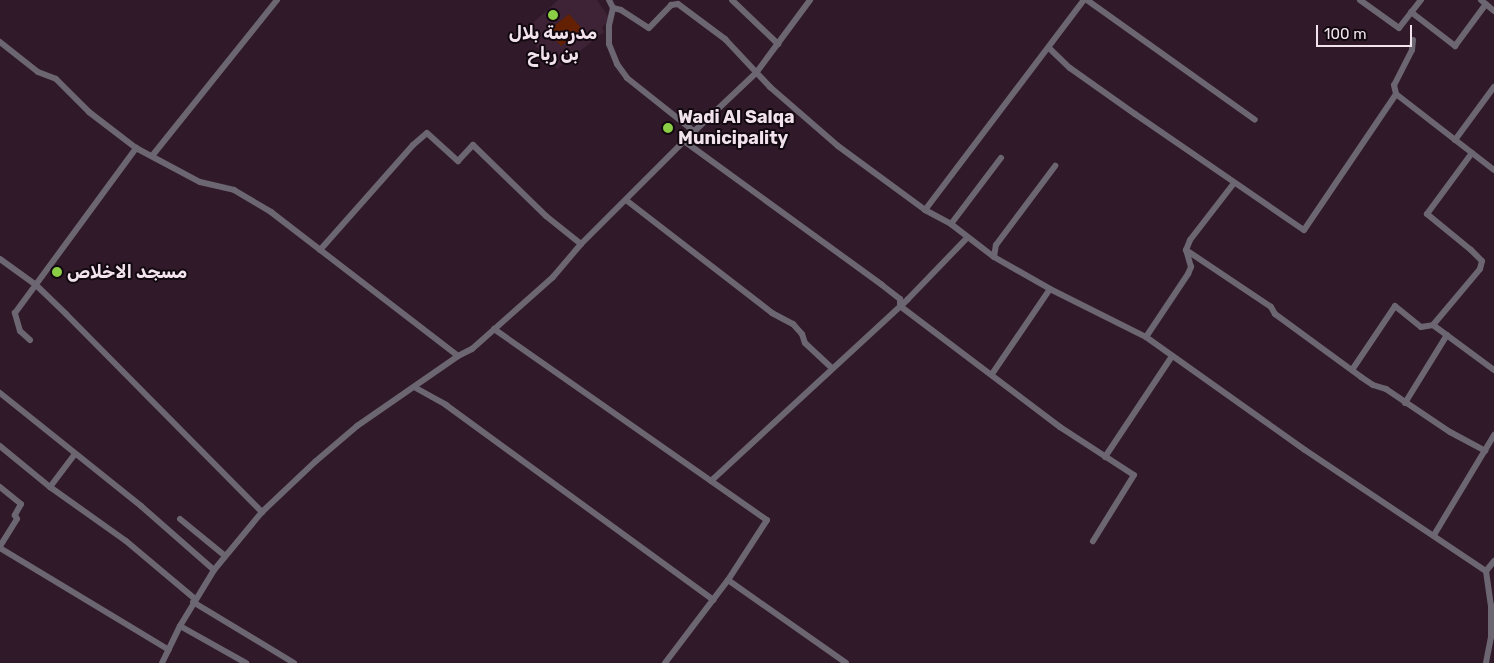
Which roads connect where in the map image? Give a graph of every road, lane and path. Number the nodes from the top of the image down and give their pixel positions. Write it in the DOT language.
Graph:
graph roads {
  1 [pos="277,0"];
  2 [pos="609,0"];
  3 [pos="732,0"];
  4 [pos="810,0"];
  5 [pos="1086,0"];
  6 [pos="1360,0"];
  7 [pos="1421,0"];
  8 [pos="1483,2"];
  9 [pos="613,8"];
  10 [pos="1494,10"];
  11 [pos="1411,12"];
  12 [pos="1414,40"];
  13 [pos="0,42"];
  14 [pos="778,44"];
  15 [pos="1049,48"];
  16 [pos="756,73"];
  17 [pos="1494,87"];
  18 [pos="1396,94"];
  19 [pos="1255,120"];
  20 [pos="696,132"];
  21 [pos="1455,140"];
  22 [pos="684,141"];
  23 [pos="136,148"];
  24 [pos="1472,153"];
  25 [pos="152,156"];
  26 [pos="1001,158"];
  27 [pos="1055,166"];
  28 [pos="1494,170"];
  29 [pos="1234,183"];
  30 [pos="626,200"];
  31 [pos="925,210"];
  32 [pos="951,224"];
  33 [pos="967,238"];
  34 [pos="581,244"];
  35 [pos="320,250"];
  36 [pos="1186,250"];
  37 [pos="994,257"];
  38 [pos="0,260"];
  39 [pos="36,285"];
  40 [pos="1050,289"];
  41 [pos="900,306"];
  42 [pos="1433,325"];
  43 [pos="494,329"];
  44 [pos="1447,335"];
  45 [pos="1146,337"];
  46 [pos="30,340"];
  47 [pos="458,356"];
  48 [pos="1172,356"];
  49 [pos="832,368"];
  50 [pos="1352,370"];
  51 [pos="1494,370"];
  52 [pos="992,374"];
  53 [pos="414,387"];
  54 [pos="0,393"];
  55 [pos="1405,403"];
  56 [pos="1494,435"];
  57 [pos="0,446"];
  58 [pos="1485,451"];
  59 [pos="75,454"];
  60 [pos="1105,457"];
  61 [pos="711,481"];
  62 [pos="0,487"];
  63 [pos="50,488"];
  64 [pos="262,512"];
  65 [pos="180,519"];
  66 [pos="1434,534"];
  67 [pos="1093,541"];
  68 [pos="0,547"];
  69 [pos="224,556"];
  70 [pos="1494,561"];
  71 [pos="214,570"];
  72 [pos="1486,571"];
  73 [pos="728,580"];
  74 [pos="194,600"];
  75 [pos="713,600"];
  76 [pos="180,626"];
  77 [pos="169,650"];
  78 [pos="162,663"];
  79 [pos="246,663"];
  80 [pos="294,663"];
  81 [pos="665,663"];
  82 [pos="846,663"];
  83 [pos="1486,663"];
  1 -- 25 [label="street"];
  2 -- 9 [label="street"];
  3 -- 14 [label="street"];
  4 -- 14 [label="street"];
  5 -- 15 [label="street"];
  5 -- 19 [label="street"];
  6 -- 11 [label="street"];
  7 -- 11 [label="street"];
  8 -- 10 [label="street"];
  8 -- 11 [label="street"];
  9 -- 16 [label="street"];
  9 -- 20 [label="street"];
  12 -- 18 [label="street"];
  13 -- 23 [label="street"];
  14 -- 16 [label="street"];
  15 -- 29 [label="street"];
  15 -- 31 [label="street"];
  16 -- 20 [label="street"];
  16 -- 31 [label="street"];
  17 -- 21 [label="street"];
  18 -- 21 [label="street"];
  18 -- 29 [label="street"];
  20 -- 22 [label="street"];
  21 -- 24 [label="street"];
  22 -- 30 [label="street"];
  22 -- 41 [label="street"];
  23 -- 25 [label="street"];
  23 -- 39 [label="street"];
  24 -- 28 [label="street"];
  24 -- 42 [label="street"];
  25 -- 35 [label="street"];
  26 -- 32 [label="street"];
  27 -- 37 [label="street"];
  29 -- 36 [label="street"];
  30 -- 34 [label="street"];
  30 -- 49 [label="street"];
  31 -- 32 [label="street"];
  32 -- 33 [label="street"];
  33 -- 37 [label="street"];
  33 -- 41 [label="street"];
  34 -- 35 [label="street"];
  34 -- 43 [label="street"];
  35 -- 47 [label="street"];
  36 -- 45 [label="street"];
  36 -- 50 [label="street"];
  37 -- 40 [label="street"];
  38 -- 39 [label="street"];
  39 -- 46 [label="street"];
  39 -- 64 [label="street"];
  40 -- 45 [label="street"];
  40 -- 52 [label="street"];
  41 -- 49 [label="street"];
  41 -- 52 [label="street"];
  42 -- 44 [label="street"];
  42 -- 50 [label="street"];
  43 -- 47 [label="street"];
  43 -- 61 [label="street"];
  44 -- 51 [label="street"];
  44 -- 55 [label="street"];
  45 -- 48 [label="street"];
  47 -- 53 [label="street"];
  48 -- 60 [label="street"];
  48 -- 66 [label="street"];
  49 -- 61 [label="street"];
  50 -- 55 [label="street"];
  52 -- 60 [label="street"];
  53 -- 64 [label="street"];
  53 -- 75 [label="street"];
  54 -- 59 [label="street"];
  55 -- 58 [label="street"];
  56 -- 58 [label="street"];
  57 -- 63 [label="street"];
  58 -- 66 [label="street"];
  59 -- 63 [label="street"];
  59 -- 71 [label="street"];
  60 -- 67 [label="street"];
  61 -- 73 [label="street"];
  62 -- 68 [label="street"];
  63 -- 74 [label="street"];
  64 -- 69 [label="street"];
  65 -- 69 [label="street"];
  66 -- 72 [label="street"];
  68 -- 77 [label="street"];
  69 -- 71 [label="street"];
  70 -- 72 [label="street"];
  71 -- 74 [label="street"];
  72 -- 83 [label="street"];
  73 -- 75 [label="street"];
  73 -- 82 [label="street"];
  74 -- 76 [label="street"];
  74 -- 80 [label="street"];
  75 -- 81 [label="street"];
  76 -- 77 [label="street"];
  76 -- 79 [label="street"];
  77 -- 78 [label="street"];
}
